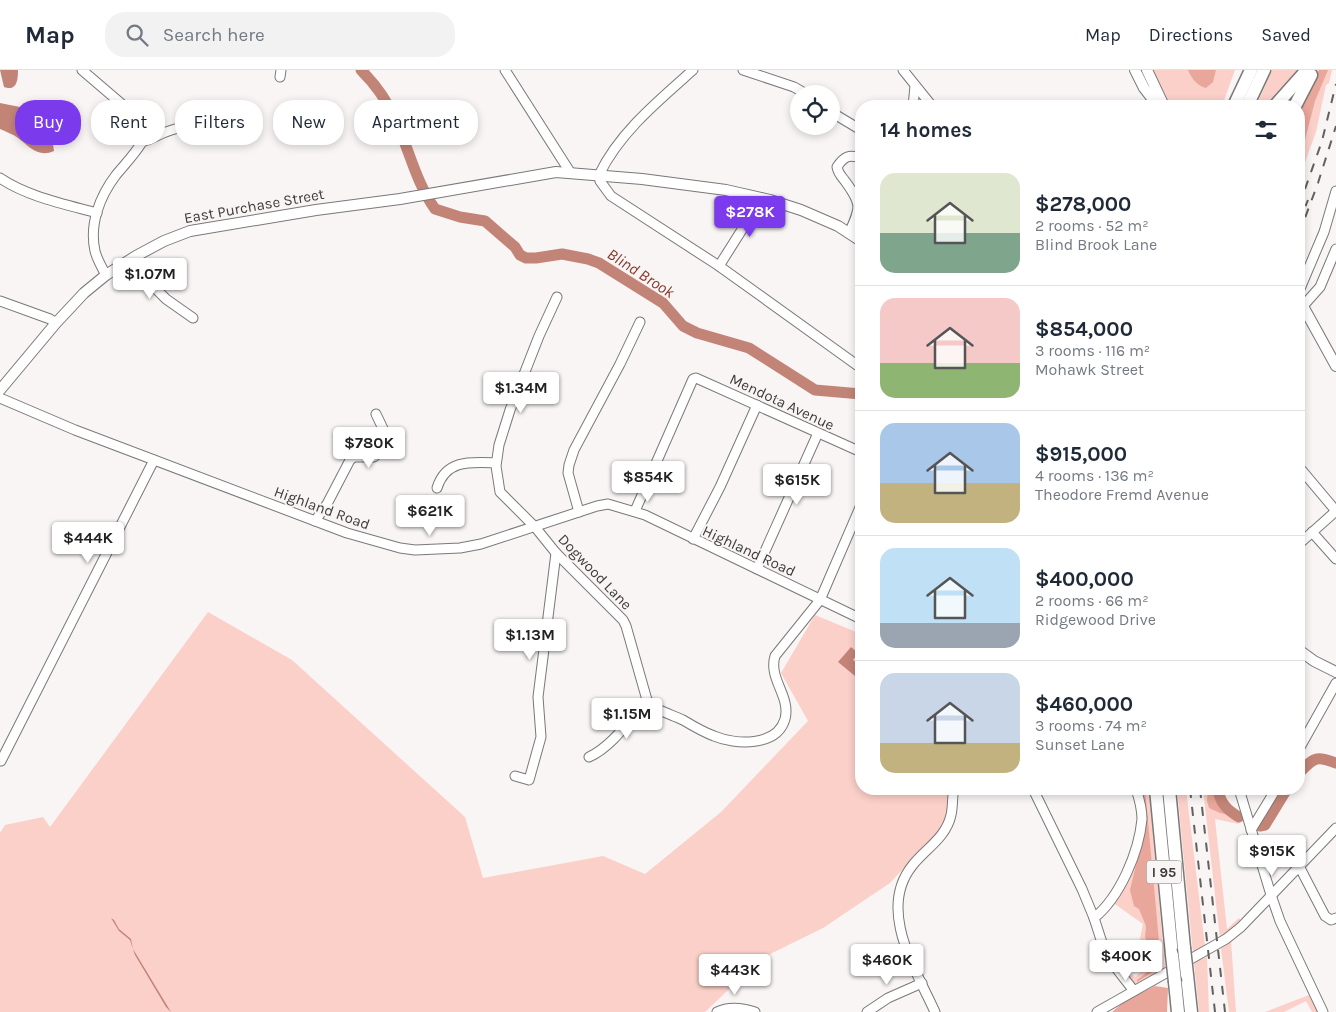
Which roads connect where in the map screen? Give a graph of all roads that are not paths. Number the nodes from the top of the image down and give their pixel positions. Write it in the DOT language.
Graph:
graph roads {
  1 [pos="82,70"];
  2 [pos="505,70"];
  3 [pos="693,70"];
  4 [pos="743,70"];
  5 [pos="904,70"];
  6 [pos="1135,70"];
  7 [pos="1147,70"];
  8 [pos="1240,70"];
  9 [pos="1250,70"];
  10 [pos="1264,70"];
  11 [pos="1308,70"];
  12 [pos="1313,70"];
  13 [pos="790,86"];
  14 [pos="915,86"];
  15 [pos="117,100"];
  16 [pos="914,100"];
  17 [pos="927,100"];
  18 [pos="1153,100"];
  19 [pos="1161,100"];
  20 [pos="1232,100"];
  21 [pos="1236,100"];
  22 [pos="1250,100"];
  23 [pos="1280,100"];
  24 [pos="1298,100"];
  25 [pos="840,117"];
  26 [pos="855,126"];
  27 [pos="175,128"];
  28 [pos="165,131"];
  29 [pos="140,145"];
  30 [pos="855,156"];
  31 [pos="570,172"];
  32 [pos="598,175"];
  33 [pos="0,178"];
  34 [pos="1336,191"];
  35 [pos="855,196"];
  36 [pos="762,198"];
  37 [pos="97,213"];
  38 [pos="855,220"];
  39 [pos="849,233"];
  40 [pos="855,237"];
  41 [pos="1335,252"];
  42 [pos="136,256"];
  43 [pos="719,266"];
  44 [pos="106,275"];
  45 [pos="1305,277"];
  46 [pos="557,297"];
  47 [pos="1305,299"];
  48 [pos="0,301"];
  49 [pos="1305,309"];
  50 [pos="193,318"];
  51 [pos="640,322"];
  52 [pos="56,323"];
  53 [pos="855,364"];
  54 [pos="1336,366"];
  55 [pos="0,390"];
  56 [pos="0,398"];
  57 [pos="757,405"];
  58 [pos="376,414"];
  59 [pos="818,433"];
  60 [pos="855,449"];
  61 [pos="154,460"];
  62 [pos="496,463"];
  63 [pos="1305,474"];
  64 [pos="437,488"];
  65 [pos="1336,511"];
  66 [pos="579,512"];
  67 [pos="635,512"];
  68 [pos="855,519"];
  69 [pos="315,521"];
  70 [pos="535,527"];
  71 [pos="1312,532"];
  72 [pos="1305,538"];
  73 [pos="693,539"];
  74 [pos="556,553"];
  75 [pos="1336,560"];
  76 [pos="757,569"];
  77 [pos="820,600"];
  78 [pos="855,616"];
  79 [pos="1305,654"];
  80 [pos="1336,672"];
  81 [pos="1336,683"];
  82 [pos="647,700"];
  83 [pos="1305,738"];
  84 [pos="589,757"];
  85 [pos="0,761"];
  86 [pos="515,776"];
  87 [pos="953,795"];
  88 [pos="1036,795"];
  89 [pos="1137,795"];
  90 [pos="1157,795"];
  91 [pos="1170,795"];
  92 [pos="1241,795"];
  93 [pos="1272,795"];
  94 [pos="1336,828"];
  95 [pos="1251,830"];
  96 [pos="1299,866"];
  97 [pos="1271,896"];
  98 [pos="1094,918"];
  99 [pos="1336,918"];
  100 [pos="922,983"];
  101 [pos="1134,991"];
  102 [pos="717,1012"];
  103 [pos="755,1012"];
  104 [pos="867,1012"];
  105 [pos="936,1012"];
  106 [pos="1098,1012"];
  107 [pos="1178,1012"];
  108 [pos="1190,1012"];
  109 [pos="1323,1012"];
  1 -- 15 [label="street"];
  2 -- 31 [label="street"];
  3 -- 32 [label="street"];
  4 -- 13 [label="street"];
  5 -- 14 [label="street"];
  6 -- 18 [label="main road"];
  7 -- 19 [label="main road"];
  8 -- 20 [label="highway"];
  9 -- 21 [label="highway"];
  10 -- 22 [label="highway"];
  11 -- 23 [label="highway"];
  12 -- 24 [label="highway"];
  14 -- 16 [label="street"];
  14 -- 17 [label="street"];
  25 -- 26 [label="street"];
  27 -- 28 [label="street"];
  29 -- 37 [label="street"];
  30 -- 35 [label="street"];
  31 -- 32 [label="main road, East Purchase Street"];
  31 -- 42 [label="main road, East Purchase Street"];
  32 -- 36 [label="main road"];
  32 -- 43 [label="street"];
  33 -- 37 [label="street"];
  34 -- 45 [label="street"];
  36 -- 39 [label="main road"];
  36 -- 43 [label="street"];
  37 -- 44 [label="street"];
  38 -- 39 [label="street"];
  39 -- 40 [label="main road"];
  41 -- 47 [label="street"];
  42 -- 44 [label="main road, East Purchase Street"];
  42 -- 50 [label="street"];
  43 -- 53 [label="street"];
  44 -- 52 [label="main road, East Purchase Street"];
  46 -- 62 [label="street, Dogwood Lane"];
  48 -- 52 [label="street"];
  49 -- 54 [label="main road"];
  51 -- 66 [label="street"];
  52 -- 55 [label="main road, East Purchase Street"];
  56 -- 61 [label="street, Highland Road"];
  57 -- 59 [label="street, Mendota Avenue"];
  57 -- 67 [label="street, Mendota Avenue"];
  57 -- 73 [label="street"];
  58 -- 69 [label="street"];
  59 -- 60 [label="street, Mendota Avenue"];
  59 -- 76 [label="street"];
  61 -- 69 [label="street, Highland Road"];
  61 -- 85 [label="street"];
  62 -- 64 [label="street"];
  62 -- 70 [label="street, Dogwood Lane"];
  63 -- 65 [label="street"];
  65 -- 71 [label="street"];
  66 -- 67 [label="street, Highland Road"];
  66 -- 70 [label="street, Highland Road"];
  67 -- 73 [label="street, Highland Road"];
  68 -- 77 [label="street"];
  69 -- 70 [label="street, Highland Road"];
  70 -- 74 [label="street, Dogwood Lane"];
  71 -- 72 [label="street"];
  71 -- 75 [label="street"];
  73 -- 76 [label="street, Highland Road"];
  74 -- 82 [label="street, Dogwood Lane"];
  74 -- 86 [label="street"];
  76 -- 77 [label="street, Highland Road"];
  77 -- 78 [label="street, Highland Road"];
  77 -- 82 [label="street"];
  79 -- 80 [label="main road"];
  81 -- 83 [label="street"];
  82 -- 84 [label="street"];
  87 -- 100 [label="street"];
  88 -- 98 [label="street"];
  89 -- 98 [label="street"];
  90 -- 107 [label="highway, I 95, bridge"];
  91 -- 108 [label="highway, I 95, bridge"];
  92 -- 95 [label="street"];
  93 -- 95 [label="street"];
  94 -- 96 [label="street"];
  95 -- 97 [label="street"];
  96 -- 97 [label="street"];
  96 -- 99 [label="street"];
  97 -- 101 [label="street"];
  97 -- 109 [label="street"];
  98 -- 101 [label="street"];
  100 -- 104 [label="street"];
  100 -- 105 [label="street"];
  101 -- 106 [label="street"];
  102 -- 103 [label="street"];
}
